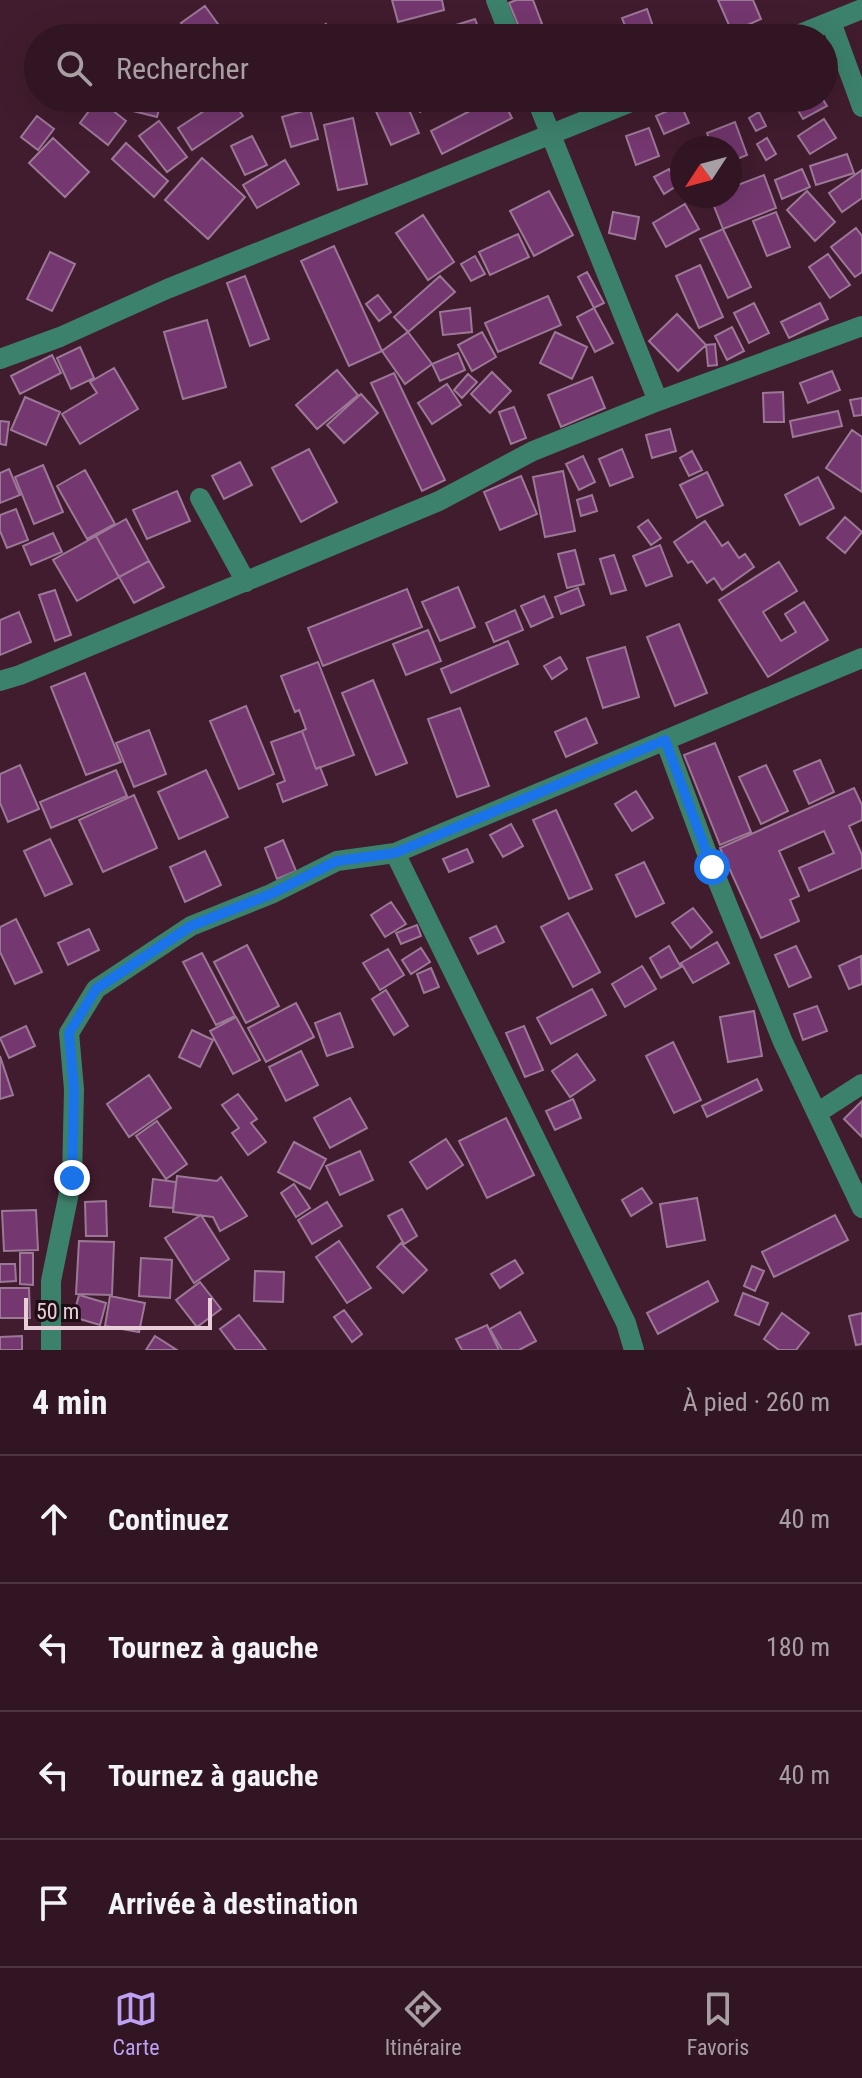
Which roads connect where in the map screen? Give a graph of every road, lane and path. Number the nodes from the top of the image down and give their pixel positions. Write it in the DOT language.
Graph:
graph roads {
  1 [pos="496,0"];
  2 [pos="862,9"];
  3 [pos="831,22"];
  4 [pos="505,24"];
  5 [pos="826,24"];
  6 [pos="838,41"];
  7 [pos="862,107"];
  8 [pos="542,112"];
  9 [pos="606,112"];
  10 [pos="551,134"];
  11 [pos="862,326"];
  12 [pos="0,359"];
  13 [pos="658,401"];
  14 [pos="200,498"];
  15 [pos="246,582"];
  16 [pos="862,658"];
  17 [pos="0,681"];
  18 [pos="665,740"];
  19 [pos="395,853"];
  20 [pos="862,1084"];
  21 [pos="817,1113"];
  22 [pos="862,1208"];
  23 [pos="51,1350"];
  24 [pos="634,1350"];
  1 -- 4 [label="street"];
  2 -- 3 [label="street"];
  3 -- 5 [label="street"];
  6 -- 7 [label="street"];
  8 -- 10 [label="street"];
  9 -- 10 [label="street"];
  10 -- 12 [label="street"];
  10 -- 13 [label="street"];
  11 -- 13 [label="street"];
  13 -- 15 [label="street"];
  14 -- 15 [label="street"];
  15 -- 17 [label="street"];
  16 -- 18 [label="street"];
  18 -- 19 [label="street"];
  18 -- 21 [label="street"];
  19 -- 23 [label="street"];
  19 -- 24 [label="street"];
  20 -- 21 [label="street"];
  21 -- 22 [label="street"];
}
